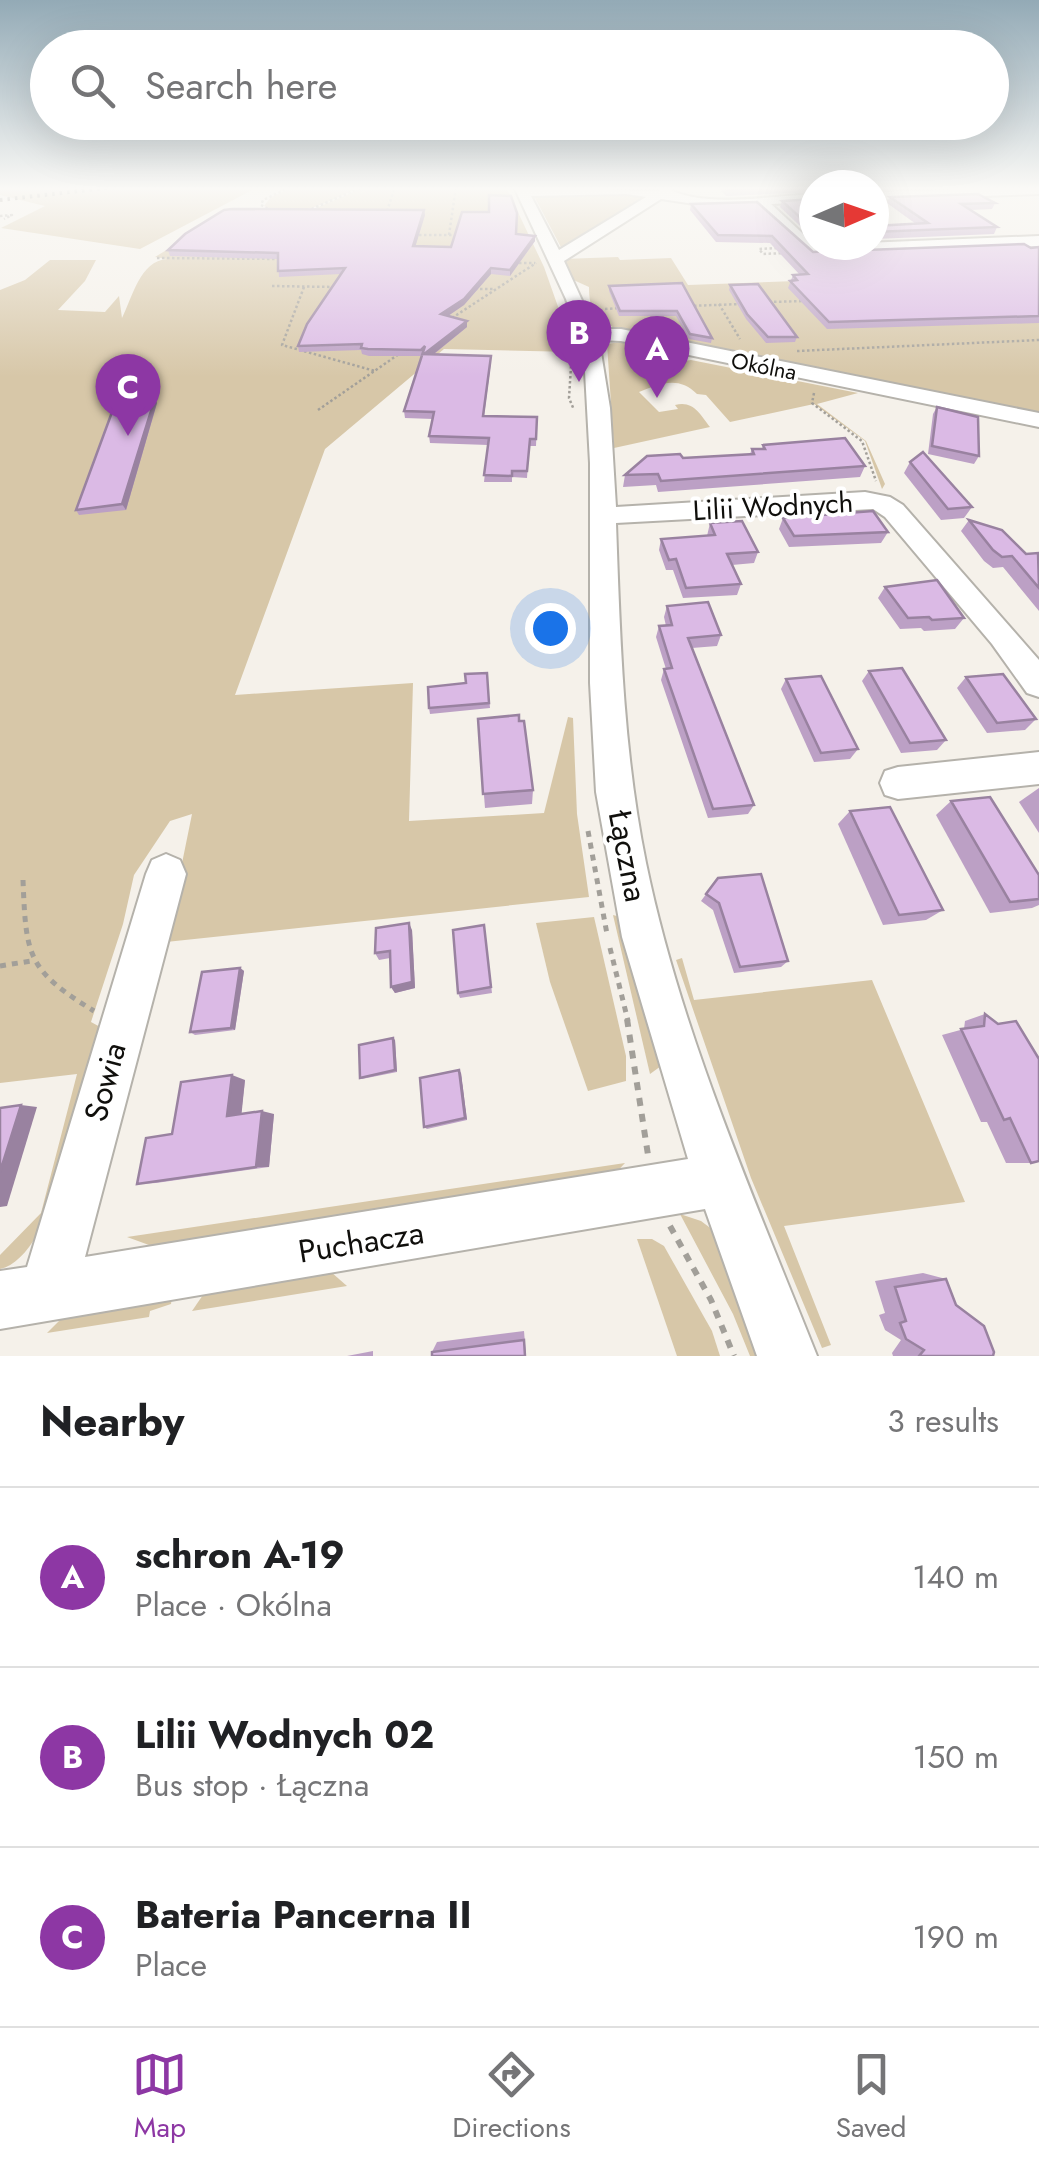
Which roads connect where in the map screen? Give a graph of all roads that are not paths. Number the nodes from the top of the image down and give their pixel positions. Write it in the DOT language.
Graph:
graph roads {
  1 [pos="541,250"];
  2 [pos="565,250"];
  3 [pos="545,262"];
  4 [pos="589,334"];
  5 [pos="1039,420"];
  6 [pos="604,516"];
  7 [pos="1039,684"];
  8 [pos="1039,768"];
  9 [pos="898,782"];
  10 [pos="166,874"];
  11 [pos="722,1180"];
  12 [pos="24,1296"];
  13 [pos="787,1356"];
  1 -- 3 [label="street"];
  2 -- 3 [label="street"];
  3 -- 4 [label="street"];
  4 -- 5 [label="street, Okólna"];
  4 -- 6 [label="street, Łączna"];
  6 -- 7 [label="street, Lilii Wodnych"];
  6 -- 11 [label="street, Łączna"];
  8 -- 9 [label="street"];
  10 -- 12 [label="street, Sowia"];
  11 -- 12 [label="street, Puchacza"];
  11 -- 13 [label="street, Łączna"];
}
